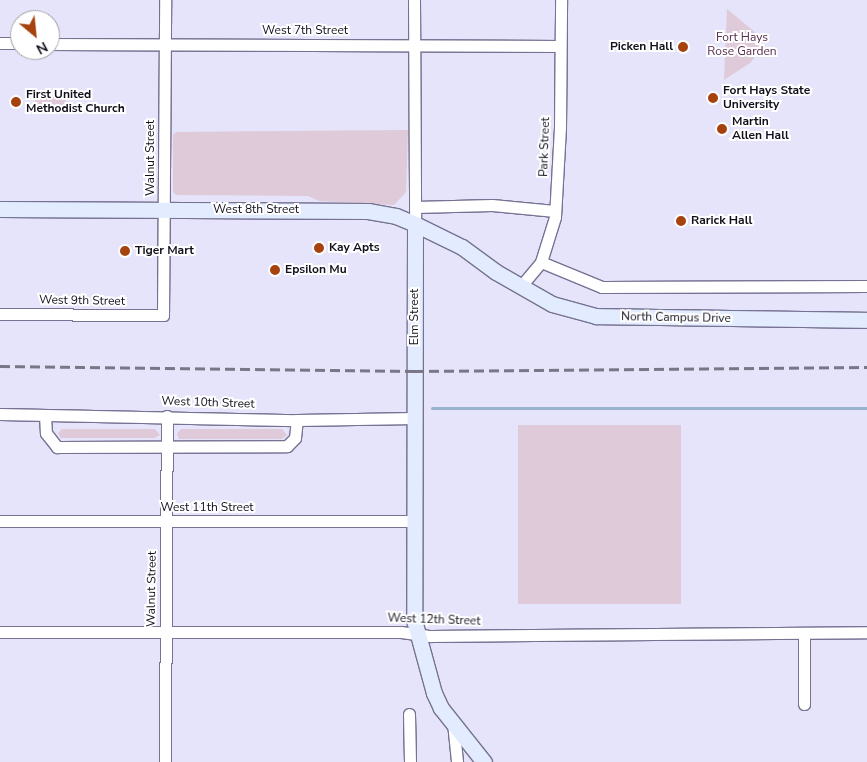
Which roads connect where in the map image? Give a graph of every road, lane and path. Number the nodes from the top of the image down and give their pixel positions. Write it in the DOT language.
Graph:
graph roads {
  1 [pos="165,0"];
  2 [pos="414,0"];
  3 [pos="561,0"];
  4 [pos="60,44"];
  5 [pos="166,44"];
  6 [pos="412,45"];
  7 [pos="560,46"];
  8 [pos="415,207"];
  9 [pos="0,209"];
  10 [pos="165,210"];
  11 [pos="555,210"];
  12 [pos="414,224"];
  13 [pos="542,262"];
  14 [pos="496,272"];
  15 [pos="521,286"];
  16 [pos="867,286"];
  17 [pos="0,314"];
  18 [pos="163,315"];
  19 [pos="867,320"];
  20 [pos="0,414"];
  21 [pos="45,415"];
  22 [pos="167,416"];
  23 [pos="415,418"];
  24 [pos="297,420"];
  25 [pos="166,446"];
  26 [pos="414,521"];
  27 [pos="0,522"];
  28 [pos="167,522"];
  29 [pos="0,632"];
  30 [pos="165,632"];
  31 [pos="867,632"];
  32 [pos="804,633"];
  33 [pos="417,635"];
  34 [pos="804,704"];
  35 [pos="409,714"];
  36 [pos="453,723"];
  37 [pos="165,762"];
  38 [pos="410,762"];
  39 [pos="457,762"];
  40 [pos="484,762"];
  1 -- 5 [label="street, Walnut Street"];
  2 -- 6 [label="street, Elm Street"];
  3 -- 7 [label="street, Park Street"];
  4 -- 5 [label="street, West 7th Street"];
  5 -- 6 [label="street, West 7th Street"];
  5 -- 10 [label="street, Walnut Street"];
  6 -- 7 [label="street, West 7th Street"];
  6 -- 8 [label="street, Elm Street"];
  7 -- 11 [label="street, Park Street"];
  8 -- 11 [label="street"];
  8 -- 12 [label="street, Elm Street"];
  9 -- 10 [label="main road, West 8th Street"];
  10 -- 12 [label="main road, West 8th Street"];
  10 -- 18 [label="street, Walnut Street"];
  11 -- 13 [label="street, Park Street"];
  12 -- 14 [label="main road, West 8th Street"];
  12 -- 23 [label="main road, Elm Street"];
  13 -- 15 [label="street, Park Street"];
  13 -- 16 [label="street"];
  14 -- 15 [label="main road, North Campus Drive"];
  15 -- 19 [label="main road, North Campus Drive"];
  17 -- 18 [label="street, West 9th Street"];
  20 -- 21 [label="street, West 10th Street"];
  21 -- 22 [label="street, West 10th Street"];
  21 -- 25 [label="street"];
  22 -- 24 [label="street, West 10th Street"];
  22 -- 25 [label="street, Walnut Street"];
  23 -- 24 [label="street, West 10th Street"];
  23 -- 26 [label="main road, Elm Street"];
  24 -- 25 [label="street"];
  25 -- 28 [label="street, Walnut Street"];
  26 -- 28 [label="street, West 11th Street"];
  26 -- 33 [label="main road, Elm Street"];
  27 -- 28 [label="street, West 11th Street"];
  28 -- 30 [label="street, Walnut Street"];
  29 -- 30 [label="street, West 12th Street"];
  30 -- 33 [label="street, West 12th Street"];
  30 -- 37 [label="street, Walnut Street"];
  31 -- 32 [label="street, West 12th Street"];
  32 -- 33 [label="street, West 12th Street"];
  32 -- 34 [label="street"];
  33 -- 36 [label="main road, Elm Street"];
  35 -- 38 [label="street"];
  36 -- 39 [label="street"];
  36 -- 40 [label="main road, Elm Street"];
}
